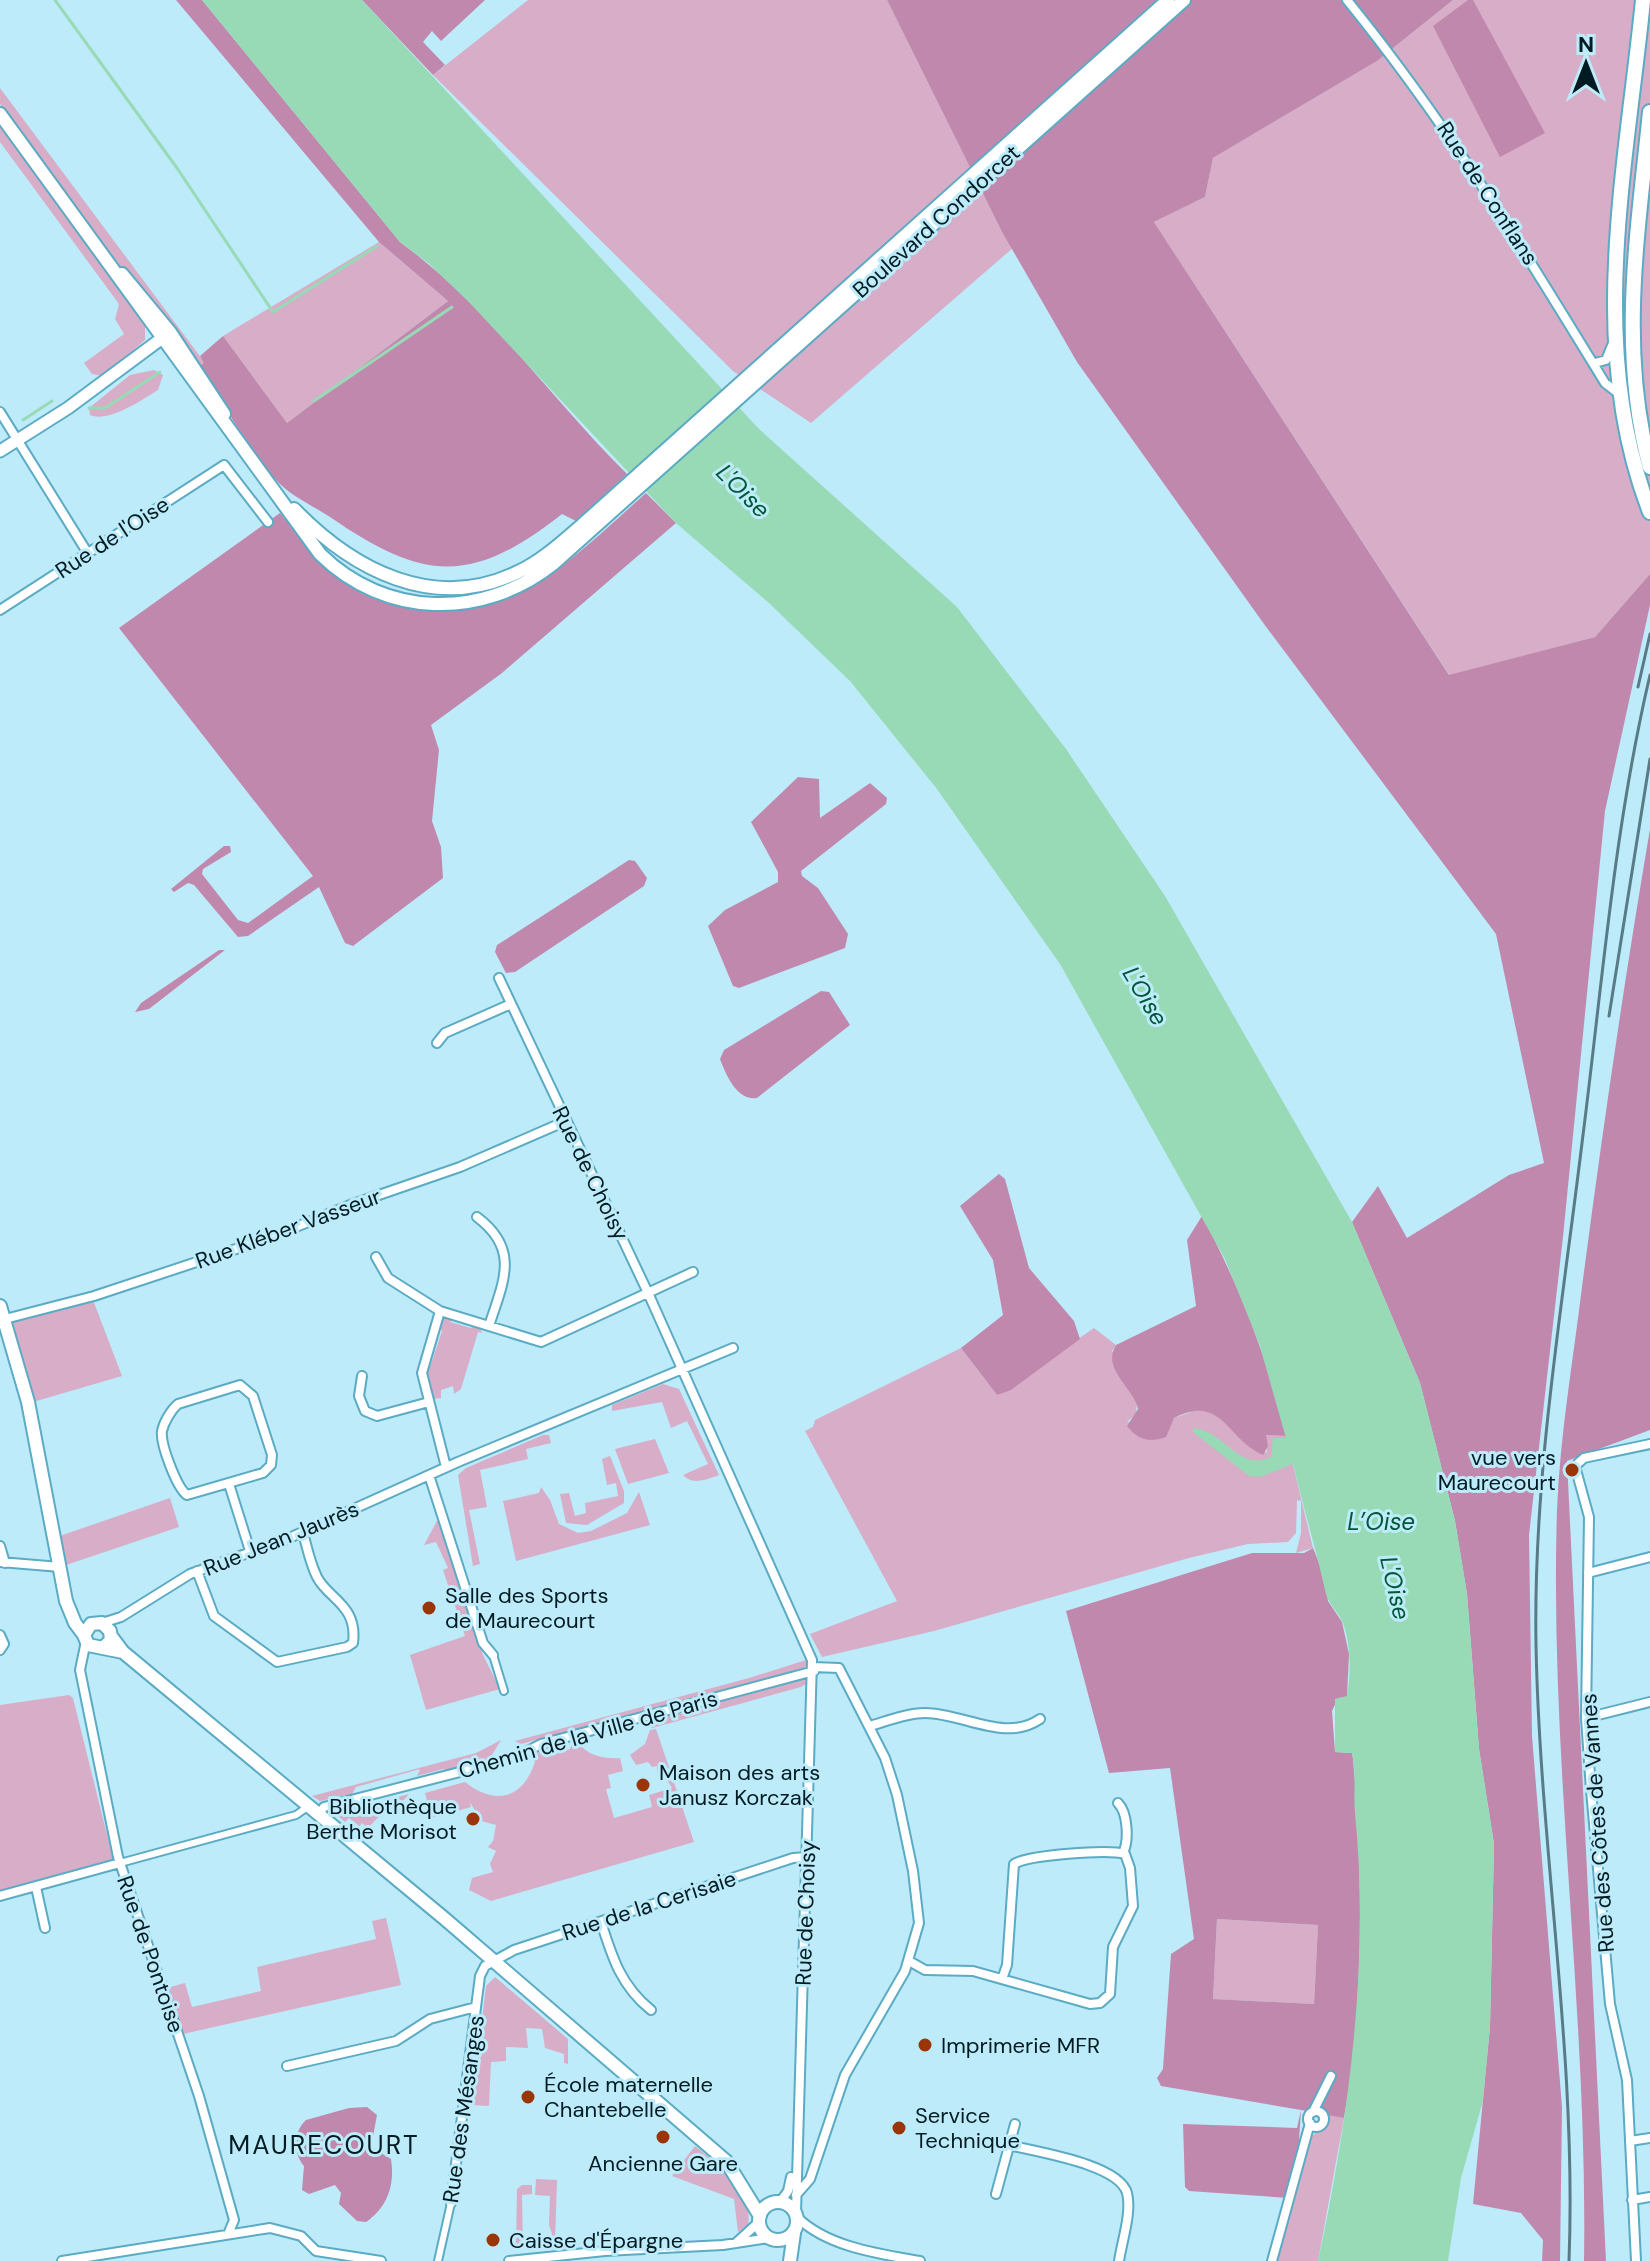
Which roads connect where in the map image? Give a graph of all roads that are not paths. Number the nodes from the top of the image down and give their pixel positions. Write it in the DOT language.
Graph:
graph roads {
  1 [pos="1168,0"];
  2 [pos="1184,0"];
  3 [pos="1347,0"];
  4 [pos="1643,0"];
  5 [pos="1650,112"];
  6 [pos="0,114"];
  7 [pos="979,176"];
  8 [pos="165,335"];
  9 [pos="1614,340"];
  10 [pos="1595,363"];
  11 [pos="1618,393"];
  12 [pos="0,412"];
  13 [pos="20,440"];
  14 [pos="0,451"];
  15 [pos="1650,467"];
  16 [pos="272,487"];
  17 [pos="1650,512"];
  18 [pos="268,522"];
  19 [pos="586,528"];
  20 [pos="87,552"];
  21 [pos="0,610"];
  22 [pos="499,978"];
  23 [pos="511,1004"];
  24 [pos="437,1043"];
  25 [pos="566,1121"];
  26 [pos="477,1217"];
  27 [pos="376,1257"];
  28 [pos="693,1272"];
  29 [pos="649,1295"];
  30 [pos="440,1311"];
  31 [pos="3,1312"];
  32 [pos="489,1326"];
  33 [pos="733,1348"];
  34 [pos="681,1369"];
  35 [pos="362,1376"];
  36 [pos="429,1402"];
  37 [pos="1650,1444"];
  38 [pos="446,1467"];
  39 [pos="429,1475"];
  40 [pos="229,1484"];
  41 [pos="303,1533"];
  42 [pos="0,1546"];
  43 [pos="251,1554"];
  44 [pos="1650,1557"];
  45 [pos="3,1562"];
  46 [pos="60,1567"];
  47 [pos="197,1571"];
  48 [pos="1588,1573"];
  49 [pos="67,1604"];
  50 [pos="104,1628"];
  51 [pos="0,1635"];
  52 [pos="92,1643"];
  53 [pos="0,1650"];
  54 [pos="123,1652"];
  55 [pos="493,1655"];
  56 [pos="814,1669"];
  57 [pos="504,1691"];
  58 [pos="1650,1702"];
  59 [pos="1586,1718"];
  60 [pos="1040,1719"];
  61 [pos="870,1726"];
  62 [pos="1118,1803"];
  63 [pos="310,1810"];
  64 [pos="1123,1853"];
  65 [pos="807,1857"];
  66 [pos="120,1863"];
  67 [pos="36,1887"];
  68 [pos="0,1896"];
  69 [pos="601,1922"];
  70 [pos="45,1928"];
  71 [pos="493,1960"];
  72 [pos="909,1961"];
  73 [pos="1002,1979"];
  74 [pos="476,2007"];
  75 [pos="651,2010"];
  76 [pos="287,2066"];
  77 [pos="1331,2076"];
  78 [pos="1015,2124"];
  79 [pos="1650,2138"];
  80 [pos="1630,2141"];
  81 [pos="1009,2145"];
  82 [pos="810,2176"];
  83 [pos="739,2177"];
  84 [pos="793,2181"];
  85 [pos="996,2194"];
  86 [pos="795,2196"];
  87 [pos="1650,2197"];
  88 [pos="1632,2200"];
  89 [pos="776,2202"];
  90 [pos="451,2203"];
  91 [pos="232,2213"];
  92 [pos="796,2215"];
  93 [pos="760,2219"];
  94 [pos="270,2228"];
  95 [pos="812,2230"];
  96 [pos="229,2232"];
  97 [pos="794,2233"];
  98 [pos="773,2239"];
  99 [pos="734,2244"];
  100 [pos="317,2256"];
  101 [pos="62,2261"];
  102 [pos="381,2261"];
  103 [pos="438,2261"];
  104 [pos="509,2261"];
  105 [pos="788,2261"];
  106 [pos="920,2261"];
  107 [pos="1119,2261"];
  108 [pos="1272,2261"];
  109 [pos="1636,2261"];
  1 -- 7 [label="main road, Boulevard Condorcet"];
  2 -- 7 [label="main road, Boulevard Condorcet"];
  3 -- 10 [label="street, Rue de Conflans"];
  4 -- 9 [label="main road, Rue de Conflans"];
  5 -- 15 [label="main road"];
  6 -- 8 [label="main road"];
  7 -- 19 [label="main road, Boulevard Condorcet"];
  8 -- 13 [label="street"];
  8 -- 16 [label="main road"];
  9 -- 10 [label="street"];
  9 -- 11 [label="main road, Rue de Conflans"];
  10 -- 11 [label="street, Rue de Conflans"];
  11 -- 17 [label="main road, Rue de Conflans"];
  12 -- 13 [label="street"];
  13 -- 14 [label="street"];
  13 -- 20 [label="street"];
  16 -- 19 [label="main road"];
  16 -- 19 [label="main road"];
  18 -- 20 [label="street, Rue de l'Oise"];
  20 -- 21 [label="street, Rue de l'Oise"];
  22 -- 23 [label="street, Rue de Choisy"];
  23 -- 24 [label="street"];
  23 -- 25 [label="street, Rue de Choisy"];
  25 -- 29 [label="street, Rue de Choisy"];
  25 -- 31 [label="street, Rue Kléber Vasseur"];
  26 -- 32 [label="street"];
  27 -- 30 [label="street"];
  28 -- 29 [label="street"];
  29 -- 32 [label="street"];
  29 -- 34 [label="street, Rue de Choisy"];
  30 -- 32 [label="street"];
  30 -- 36 [label="street"];
  31 -- 46 [label="main road"];
  33 -- 34 [label="street"];
  34 -- 38 [label="street, Rue Jean Jaurès"];
  34 -- 56 [label="street, Rue de Choisy"];
  35 -- 36 [label="street"];
  36 -- 38 [label="street"];
  37 -- 48 [label="street, Rue des Côtes de Vannes"];
  38 -- 39 [label="street, Rue Jean Jaurès"];
  39 -- 41 [label="street, Rue Jean Jaurès"];
  39 -- 55 [label="street"];
  40 -- 40 [label="street"];
  40 -- 43 [label="street"];
  41 -- 43 [label="street, Rue Jean Jaurès"];
  41 -- 47 [label="street"];
  42 -- 45 [label="street"];
  43 -- 47 [label="street, Rue Jean Jaurès"];
  44 -- 48 [label="street"];
  45 -- 46 [label="street"];
  46 -- 49 [label="main road"];
  47 -- 50 [label="street, Rue Jean Jaurès"];
  48 -- 59 [label="street, Rue des Côtes de Vannes"];
  49 -- 50 [label="main road"];
  49 -- 52 [label="main road"];
  50 -- 52 [label="main road"];
  50 -- 52 [label="main road"];
  50 -- 54 [label="main road"];
  51 -- 53 [label="street"];
  52 -- 54 [label="main road"];
  52 -- 66 [label="street, Rue de Pontoise"];
  54 -- 63 [label="main road"];
  55 -- 57 [label="street"];
  56 -- 61 [label="street, Chemin de la Ville de Paris"];
  56 -- 63 [label="street, Chemin de la Ville de Paris"];
  56 -- 65 [label="street, Rue de Choisy"];
  58 -- 59 [label="street"];
  59 -- 80 [label="street, Rue des Côtes de Vannes"];
  60 -- 61 [label="street"];
  61 -- 72 [label="street"];
  62 -- 64 [label="street"];
  63 -- 66 [label="street, Chemin de la Ville de Paris"];
  63 -- 71 [label="main road"];
  64 -- 73 [label="street"];
  64 -- 73 [label="street"];
  65 -- 69 [label="street, Rue de la Cerisaie"];
  65 -- 84 [label="street, Rue de Choisy"];
  66 -- 67 [label="street"];
  66 -- 91 [label="street, Rue de Pontoise"];
  67 -- 68 [label="street"];
  67 -- 70 [label="street"];
  69 -- 71 [label="street, Rue de la Cerisaie"];
  69 -- 75 [label="street"];
  71 -- 74 [label="street, Rue des Mésanges"];
  71 -- 83 [label="main road"];
  72 -- 73 [label="street"];
  72 -- 82 [label="street"];
  74 -- 76 [label="street"];
  74 -- 90 [label="street, Rue des Mésanges"];
  77 -- 108 [label="street"];
  78 -- 81 [label="street"];
  79 -- 80 [label="street"];
  80 -- 88 [label="street, Rue des Côtes de Vannes"];
  81 -- 85 [label="street"];
  81 -- 107 [label="street"];
  82 -- 84 [label="street"];
  82 -- 86 [label="street"];
  83 -- 89 [label="main road"];
  83 -- 93 [label="main road"];
  84 -- 86 [label="street, Rue de Choisy"];
  84 -- 89 [label="street, Rue de Choisy"];
  86 -- 92 [label="street, Rue de Choisy"];
  87 -- 88 [label="street"];
  88 -- 109 [label="street, Rue des Côtes de Vannes"];
  89 -- 92 [label="main road"];
  89 -- 93 [label="main road"];
  90 -- 103 [label="street, Rue des Mésanges"];
  91 -- 94 [label="street"];
  91 -- 96 [label="street, Rue de Pontoise"];
  92 -- 95 [label="street"];
  92 -- 97 [label="main road"];
  93 -- 98 [label="main road"];
  93 -- 99 [label="street"];
  94 -- 96 [label="street"];
  94 -- 100 [label="street"];
  95 -- 97 [label="street"];
  95 -- 106 [label="street"];
  96 -- 101 [label="street"];
  97 -- 98 [label="main road"];
  97 -- 105 [label="main road"];
  98 -- 99 [label="street"];
  98 -- 105 [label="main road"];
  99 -- 104 [label="street"];
  100 -- 102 [label="street"];
}
